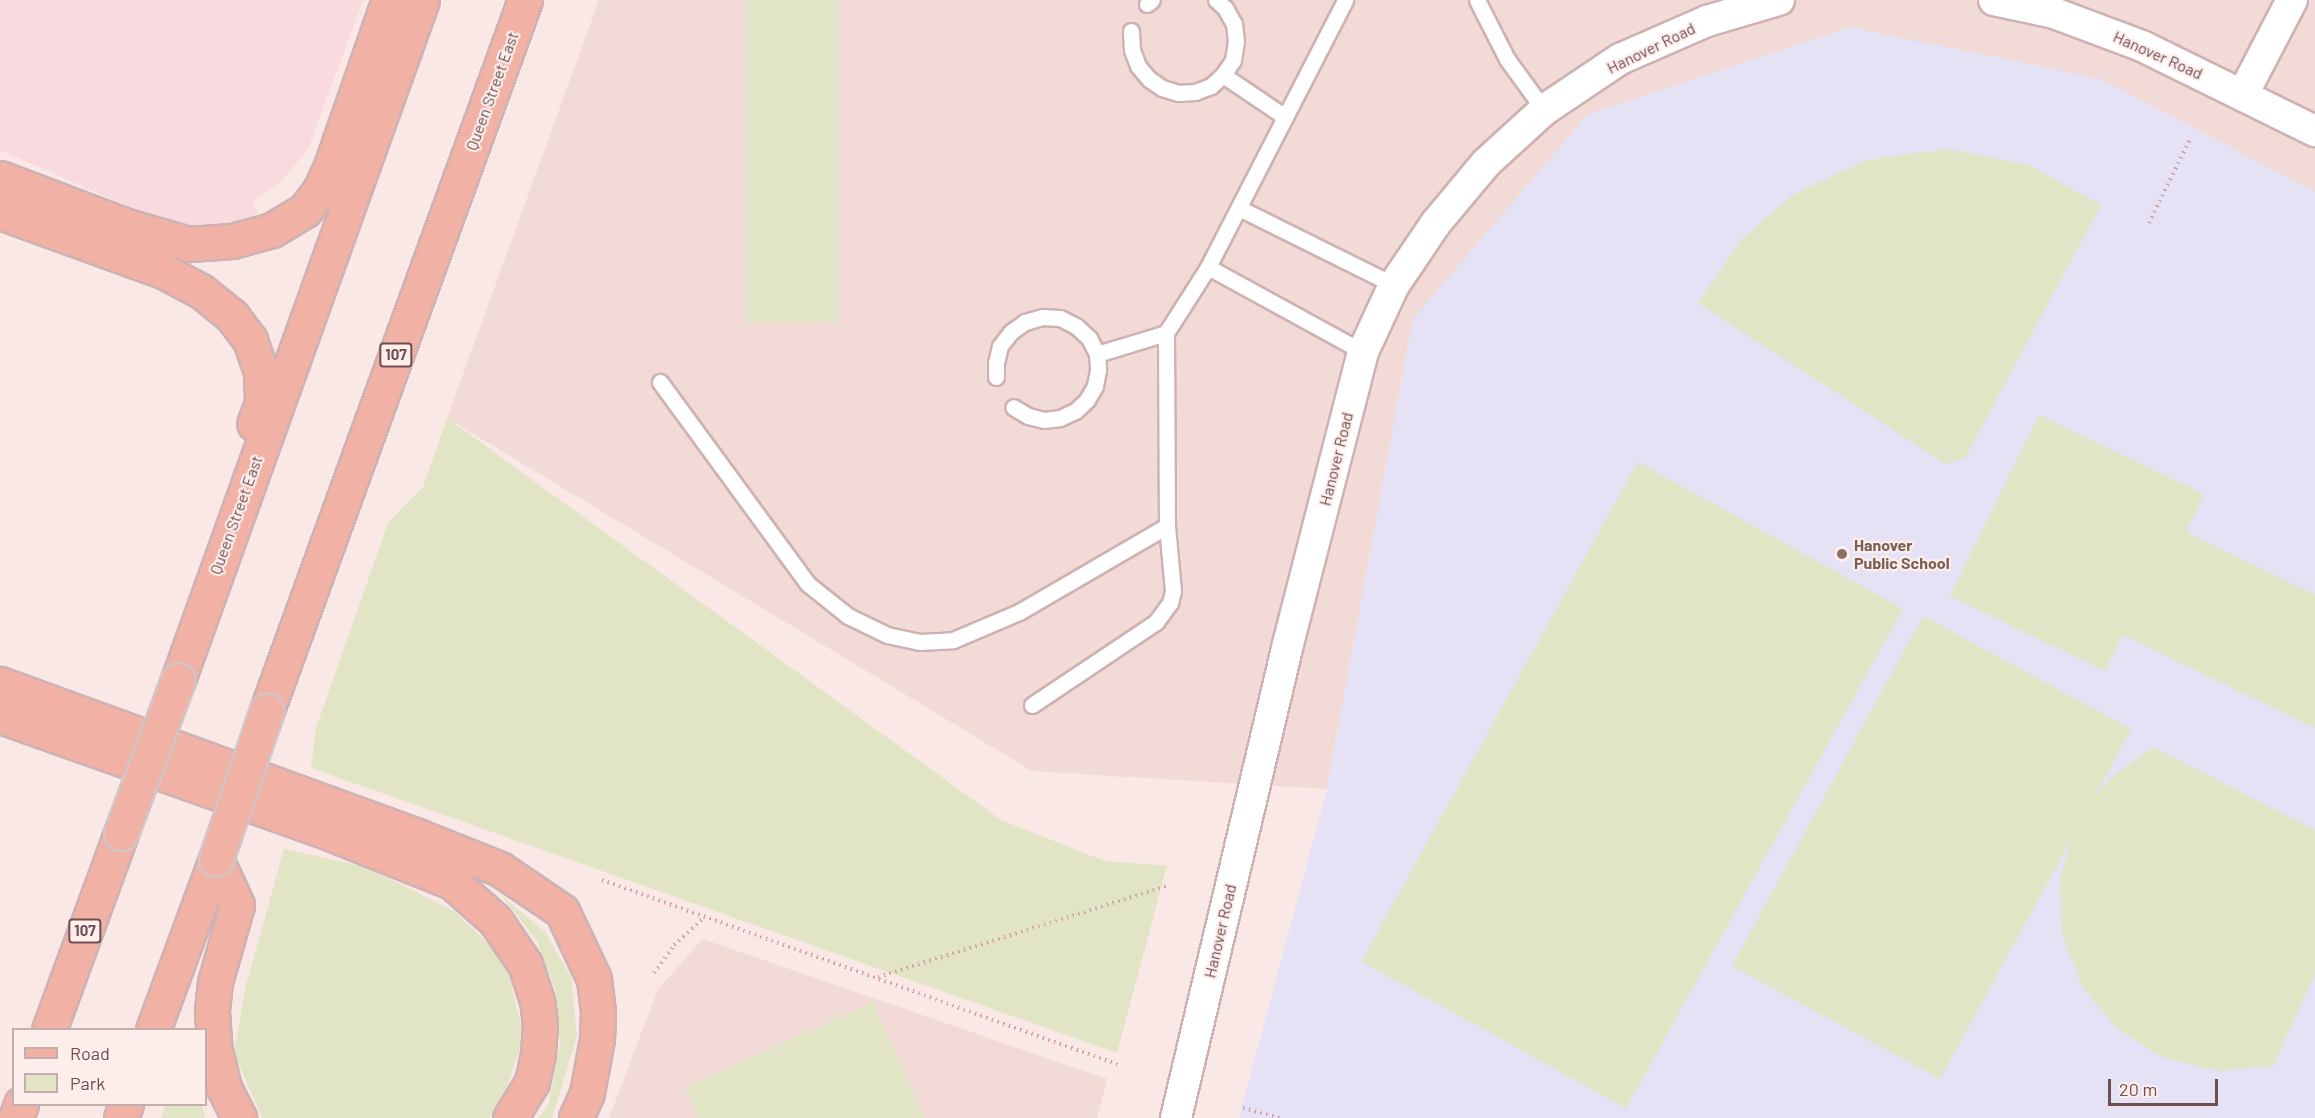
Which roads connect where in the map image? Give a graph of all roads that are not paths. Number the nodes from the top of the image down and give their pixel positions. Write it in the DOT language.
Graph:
graph roads {
  1 [pos="389,0"];
  2 [pos="422,0"];
  3 [pos="525,0"];
  4 [pos="1216,0"];
  5 [pos="1345,0"];
  6 [pos="1477,0"];
  7 [pos="1777,0"];
  8 [pos="1994,0"];
  9 [pos="2292,0"];
  10 [pos="1131,31"];
  11 [pos="1223,75"];
  12 [pos="2243,94"];
  13 [pos="1544,110"];
  14 [pos="1285,117"];
  15 [pos="2315,131"];
  16 [pos="0,178"];
  17 [pos="1239,208"];
  18 [pos="0,212"];
  19 [pos="1208,267"];
  20 [pos="1394,285"];
  21 [pos="1166,333"];
  22 [pos="1363,352"];
  23 [pos="1096,354"];
  24 [pos="996,378"];
  25 [pos="660,382"];
  26 [pos="1013,406"];
  27 [pos="1167,526"];
  28 [pos="210,587"];
  29 [pos="0,684"];
  30 [pos="1032,705"];
  31 [pos="0,716"];
  32 [pos="216,859"];
  33 [pos="49,1028"];
  34 [pos="153,1028"];
  35 [pos="239,1118"];
  36 [pos="510,1118"];
  37 [pos="576,1118"];
  38 [pos="1176,1118"];
  1 -- 16 [label="main road"];
  2 -- 28 [label="main road, Queen Street East / 107"];
  3 -- 32 [label="main road, Queen Street East / 107, bridge"];
  4 -- 11 [label="lane"];
  5 -- 14 [label="lane"];
  6 -- 13 [label="lane"];
  7 -- 13 [label="street, Hanover Road"];
  8 -- 12 [label="street, Hanover Road"];
  9 -- 12 [label="street"];
  10 -- 11 [label="lane"];
  11 -- 14 [label="lane"];
  12 -- 15 [label="street, Hanover Road"];
  13 -- 20 [label="street, Hanover Road"];
  14 -- 17 [label="lane"];
  17 -- 19 [label="lane"];
  17 -- 20 [label="lane"];
  18 -- 28 [label="main road"];
  19 -- 21 [label="lane"];
  19 -- 22 [label="lane"];
  20 -- 22 [label="street, Hanover Road"];
  21 -- 23 [label="lane"];
  21 -- 27 [label="lane"];
  22 -- 38 [label="street, Hanover Road"];
  23 -- 24 [label="lane"];
  23 -- 26 [label="lane"];
  25 -- 27 [label="lane"];
  27 -- 30 [label="lane"];
  28 -- 33 [label="main road, Queen Street East / 107, bridge"];
  29 -- 37 [label="main road"];
  31 -- 36 [label="main road"];
  32 -- 34 [label="main road, Queen Street East / 107"];
  32 -- 35 [label="main road"];
}
